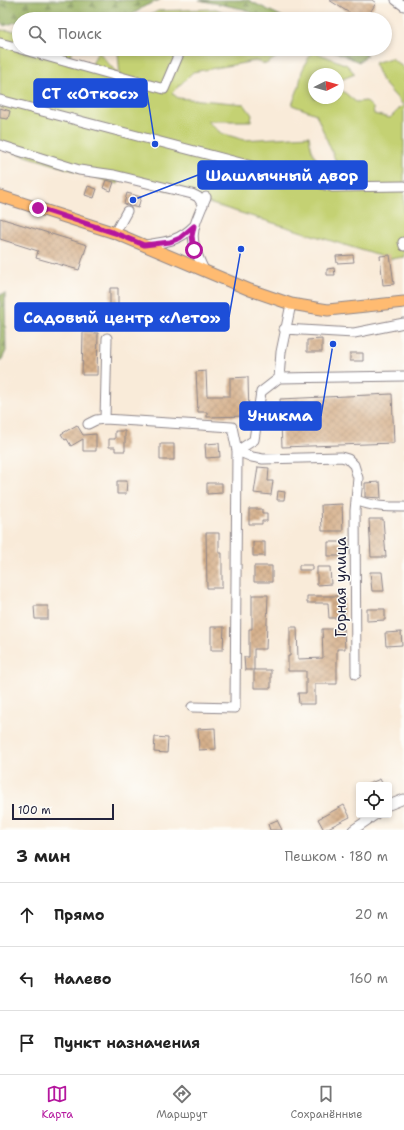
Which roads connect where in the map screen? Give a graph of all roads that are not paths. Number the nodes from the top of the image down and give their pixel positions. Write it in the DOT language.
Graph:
graph roads {
  1 [pos="396,0"];
  2 [pos="404,6"];
  3 [pos="0,43"];
  4 [pos="12,47"];
  5 [pos="45,56"];
  6 [pos="178,56"];
  7 [pos="0,100"];
  8 [pos="0,145"];
  9 [pos="404,186"];
  10 [pos="0,196"];
  11 [pos="127,211"];
  12 [pos="194,226"];
  13 [pos="115,233"];
  14 [pos="144,245"];
  15 [pos="204,270"];
  16 [pos="404,302"];
  17 [pos="291,304"];
  18 [pos="404,323"];
  19 [pos="284,329"];
  20 [pos="107,338"];
  21 [pos="404,376"];
  22 [pos="279,378"];
  23 [pos="104,419"];
  24 [pos="88,424"];
  25 [pos="238,450"];
  26 [pos="356,500"];
  27 [pos="404,507"];
  28 [pos="356,674"];
  29 [pos="192,707"];
  30 [pos="404,799"];
  31 [pos="392,804"];
  32 [pos="371,818"];
  33 [pos="353,830"];
  1 -- 2 [label="street"];
  3 -- 4 [label="street"];
  5 -- 6 [label="street"];
  7 -- 9 [label="street"];
  8 -- 12 [label="street"];
  10 -- 13 [label="main road"];
  11 -- 13 [label="street"];
  12 -- 14 [label="street"];
  12 -- 15 [label="street"];
  13 -- 14 [label="main road"];
  14 -- 15 [label="main road"];
  15 -- 17 [label="main road"];
  16 -- 17 [label="main road"];
  17 -- 19 [label="street"];
  18 -- 19 [label="street"];
  19 -- 22 [label="street"];
  20 -- 23 [label="street"];
  21 -- 22 [label="street"];
  22 -- 25 [label="street"];
  23 -- 24 [label="street"];
  23 -- 25 [label="street"];
  25 -- 26 [label="street, Горная улица"];
  25 -- 29 [label="street"];
  26 -- 27 [label="street"];
  26 -- 28 [label="street, Горная улица"];
  30 -- 31 [label="street"];
  32 -- 33 [label="street"];
}
